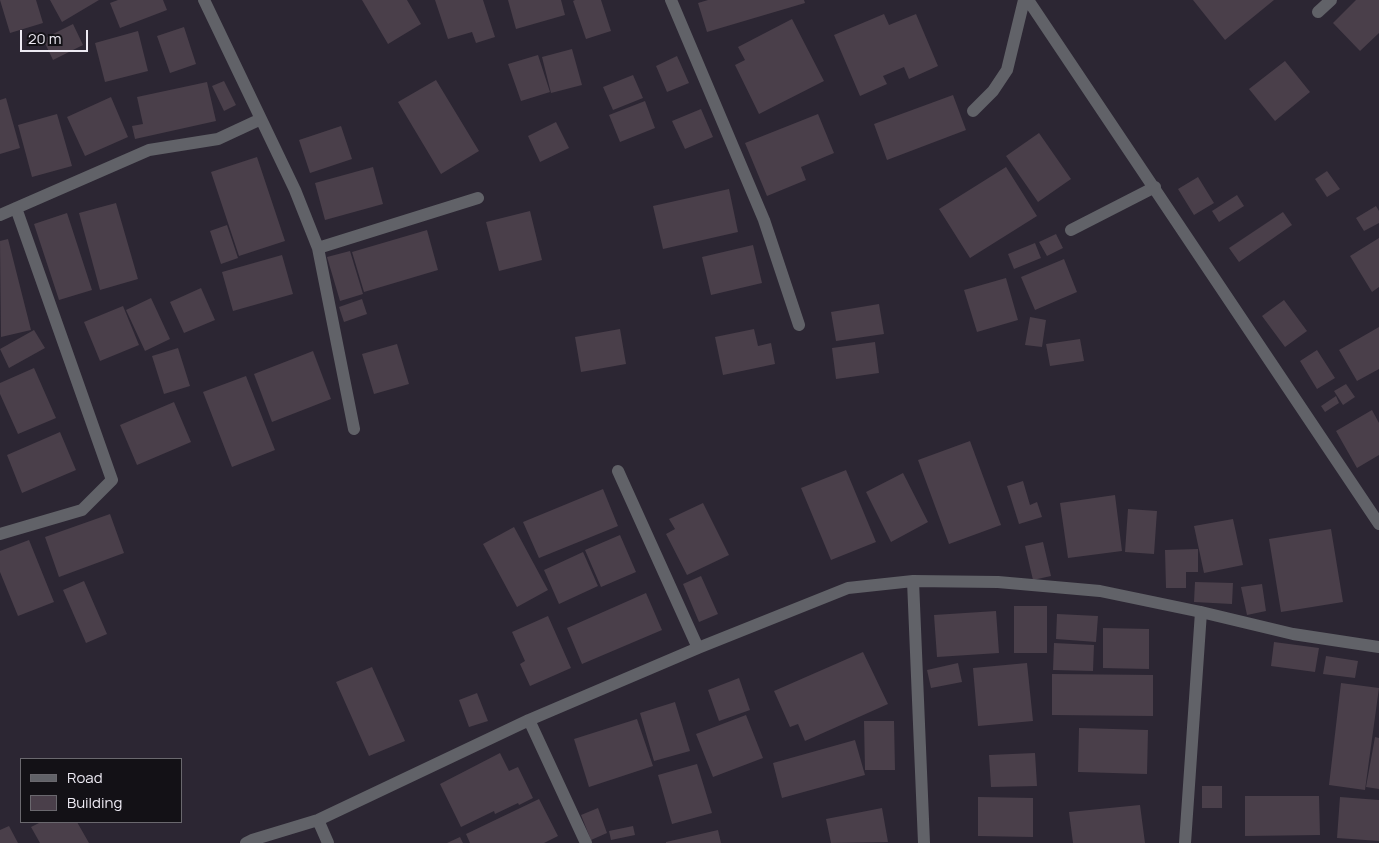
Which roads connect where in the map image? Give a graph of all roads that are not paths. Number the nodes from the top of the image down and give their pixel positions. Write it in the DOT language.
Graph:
graph roads {
  1 [pos="204,0"];
  2 [pos="671,0"];
  3 [pos="1024,0"];
  4 [pos="1028,0"];
  5 [pos="1331,0"];
  6 [pos="1318,12"];
  7 [pos="974,111"];
  8 [pos="261,119"];
  9 [pos="1155,187"];
  10 [pos="478,198"];
  11 [pos="16,208"];
  12 [pos="0,215"];
  13 [pos="1071,230"];
  14 [pos="318,248"];
  15 [pos="799,325"];
  16 [pos="354,429"];
  17 [pos="618,471"];
  18 [pos="1379,524"];
  19 [pos="0,534"];
  20 [pos="913,581"];
  21 [pos="1201,612"];
  22 [pos="1379,647"];
  23 [pos="698,648"];
  24 [pos="529,720"];
  25 [pos="318,820"];
  26 [pos="246,843"];
  27 [pos="328,843"];
  28 [pos="586,843"];
  29 [pos="924,843"];
  30 [pos="1185,843"];
  1 -- 8 [label="street"];
  2 -- 15 [label="street"];
  3 -- 7 [label="street"];
  4 -- 9 [label="street"];
  5 -- 6 [label="street"];
  8 -- 11 [label="street"];
  8 -- 14 [label="street"];
  9 -- 13 [label="street"];
  9 -- 18 [label="street"];
  10 -- 14 [label="street"];
  11 -- 12 [label="street"];
  11 -- 19 [label="street"];
  14 -- 16 [label="street"];
  17 -- 23 [label="street"];
  20 -- 21 [label="street"];
  20 -- 23 [label="street"];
  20 -- 29 [label="street"];
  21 -- 22 [label="street"];
  21 -- 30 [label="street"];
  23 -- 24 [label="street"];
  24 -- 25 [label="street"];
  24 -- 28 [label="street"];
  25 -- 26 [label="street"];
  25 -- 27 [label="street"];
}
